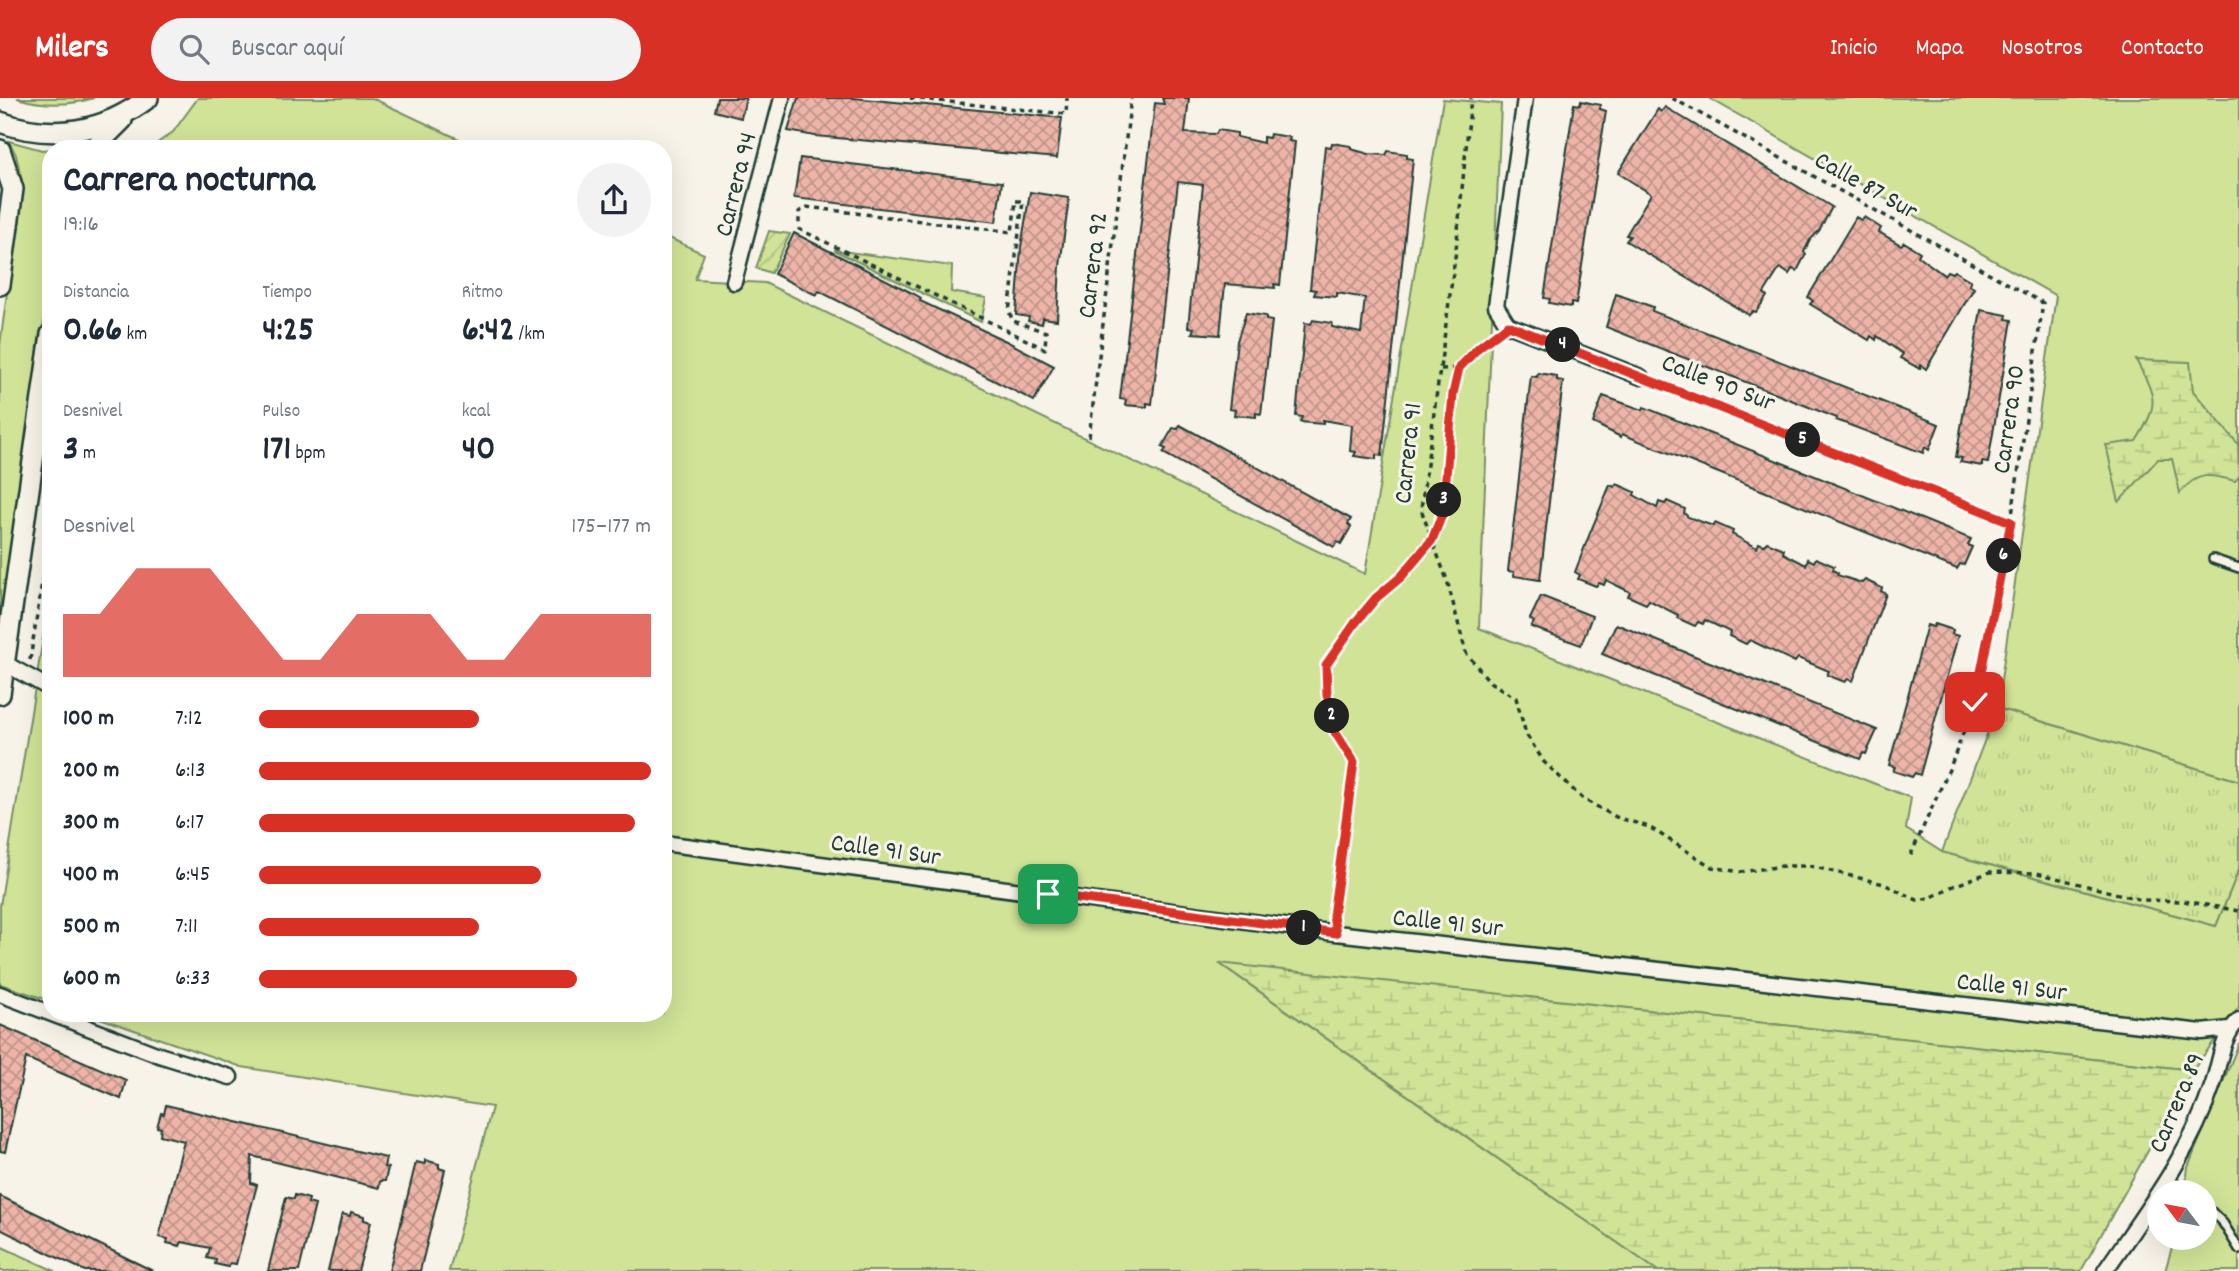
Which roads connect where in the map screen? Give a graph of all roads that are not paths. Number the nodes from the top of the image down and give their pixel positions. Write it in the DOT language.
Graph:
graph roads {
  1 [pos="148,98"];
  2 [pos="782,98"];
  3 [pos="1525,98"];
  4 [pos="0,122"];
  5 [pos="102,140"];
  6 [pos="0,150"];
  7 [pos="734,282"];
  8 [pos="0,285"];
  9 [pos="1641,377"];
  10 [pos="42,397"];
  11 [pos="2213,559"];
  12 [pos="2239,568"];
  13 [pos="4,663"];
  14 [pos="42,684"];
  15 [pos="0,694"];
  16 [pos="672,844"];
  17 [pos="0,994"];
  18 [pos="42,1010"];
  19 [pos="73,1022"];
  20 [pos="2234,1025"];
  21 [pos="230,1077"];
  22 [pos="2168,1179"];
  23 [pos="2217,1217"];
  24 [pos="2239,1249"];
  25 [pos="2105,1271"];
  1 -- 4 [label="main road"];
  1 -- 5 [label="main road"];
  2 -- 7 [label="street, Carrera 94"];
  3 -- 9 [label="street, Calle 90 Sur"];
  6 -- 8 [label="main road"];
  10 -- 13 [label="main road"];
  11 -- 12 [label="lane"];
  13 -- 14 [label="street"];
  13 -- 15 [label="main road"];
  16 -- 20 [label="street, Calle 91 Sur"];
  17 -- 18 [label="street"];
  19 -- 21 [label="street"];
  20 -- 22 [label="street, Carrera 89"];
  22 -- 25 [label="street, Carrera 89"];
  23 -- 24 [label="lane"];
}
